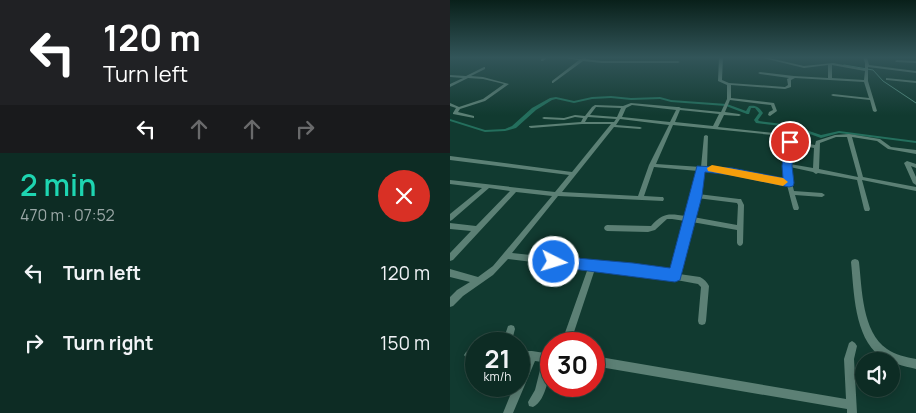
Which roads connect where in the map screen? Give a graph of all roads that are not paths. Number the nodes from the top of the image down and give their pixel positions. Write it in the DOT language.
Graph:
graph roads {
  1 [pos="455,76"];
  2 [pos="562,76"];
  3 [pos="720,76"];
  4 [pos="787,76"];
  5 [pos="866,76"];
  6 [pos="468,77"];
  7 [pos="793,77"];
  8 [pos="830,79"];
  9 [pos="887,79"];
  10 [pos="866,81"];
  11 [pos="554,82"];
  12 [pos="916,82"];
  13 [pos="729,84"];
  14 [pos="450,86"];
  15 [pos="833,96"];
  16 [pos="729,99"];
  17 [pos="870,99"];
  18 [pos="450,104"];
  19 [pos="624,107"];
  20 [pos="459,108"];
  21 [pos="679,108"];
  22 [pos="875,111"];
  23 [pos="723,113"];
  24 [pos="739,115"];
  25 [pos="770,115"];
  26 [pos="472,116"];
  27 [pos="587,116"];
  28 [pos="544,118"];
  29 [pos="619,118"];
  30 [pos="582,123"];
  31 [pos="614,124"];
  32 [pos="673,124"];
  33 [pos="531,127"];
  34 [pos="640,128"];
  35 [pos="715,128"];
  36 [pos="731,130"];
  37 [pos="849,135"];
  38 [pos="706,136"];
  39 [pos="731,136"];
  40 [pos="790,142"];
  41 [pos="817,147"];
  42 [pos="901,149"];
  43 [pos="916,152"];
  44 [pos="451,160"];
  45 [pos="907,164"];
  46 [pos="652,165"];
  47 [pos="787,166"];
  48 [pos="916,166"];
  49 [pos="702,168"];
  50 [pos="816,172"];
  51 [pos="574,174"];
  52 [pos="860,178"];
  53 [pos="450,182"];
  54 [pos="789,183"];
  55 [pos="916,183"];
  56 [pos="487,187"];
  57 [pos="916,189"];
  58 [pos="514,190"];
  59 [pos="792,193"];
  60 [pos="557,194"];
  61 [pos="822,195"];
  62 [pos="696,196"];
  63 [pos="640,198"];
  64 [pos="661,199"];
  65 [pos="796,208"];
  66 [pos="866,209"];
  67 [pos="450,218"];
  68 [pos="689,219"];
  69 [pos="450,226"];
  70 [pos="607,228"];
  71 [pos="740,228"];
  72 [pos="477,229"];
  73 [pos="740,243"];
  74 [pos="506,256"];
  75 [pos="450,258"];
  76 [pos="554,262"];
  77 [pos="855,262"];
  78 [pos="593,265"];
  79 [pos="450,273"];
  80 [pos="675,276"];
  81 [pos="479,281"];
  82 [pos="545,282"];
  83 [pos="450,303"];
  84 [pos="702,321"];
  85 [pos="511,329"];
  86 [pos="510,332"];
  87 [pos="569,332"];
  88 [pos="852,346"];
  89 [pos="532,356"];
  90 [pos="540,357"];
  91 [pos="605,363"];
  92 [pos="916,364"];
  93 [pos="540,392"];
  94 [pos="534,402"];
  95 [pos="852,409"];
  96 [pos="508,413"];
  1 -- 6 [label="street"];
  2 -- 11 [label="street"];
  3 -- 13 [label="street"];
  4 -- 7 [label="street"];
  5 -- 10 [label="street"];
  6 -- 14 [label="street"];
  6 -- 20 [label="street"];
  7 -- 8 [label="street"];
  7 -- 13 [label="street"];
  8 -- 10 [label="street"];
  9 -- 12 [label="street"];
  10 -- 17 [label="street"];
  13 -- 16 [label="street"];
  15 -- 17 [label="street"];
  16 -- 23 [label="street"];
  16 -- 25 [label="street"];
  17 -- 22 [label="street"];
  18 -- 20 [label="street"];
  19 -- 21 [label="street"];
  19 -- 27 [label="street"];
  19 -- 29 [label="street"];
  20 -- 26 [label="street"];
  21 -- 23 [label="street"];
  21 -- 32 [label="street"];
  23 -- 24 [label="street"];
  23 -- 35 [label="street"];
  27 -- 28 [label="street"];
  27 -- 29 [label="street"];
  27 -- 30 [label="street"];
  29 -- 31 [label="street"];
  29 -- 32 [label="street"];
  30 -- 31 [label="street"];
  30 -- 33 [label="street"];
  31 -- 34 [label="street"];
  31 -- 51 [label="street"];
  32 -- 35 [label="street"];
  32 -- 46 [label="street"];
  35 -- 36 [label="street"];
  36 -- 39 [label="street"];
  36 -- 40 [label="street"];
  37 -- 41 [label="street"];
  37 -- 42 [label="street"];
  37 -- 52 [label="street"];
  38 -- 49 [label="street"];
  40 -- 41 [label="street"];
  40 -- 47 [label="street"];
  41 -- 50 [label="street"];
  42 -- 43 [label="street"];
  42 -- 45 [label="street"];
  44 -- 51 [label="street"];
  45 -- 48 [label="street"];
  45 -- 55 [label="street"];
  46 -- 49 [label="street"];
  46 -- 63 [label="street"];
  47 -- 50 [label="street"];
  47 -- 54 [label="street"];
  49 -- 54 [label="street"];
  49 -- 62 [label="street"];
  50 -- 52 [label="street"];
  51 -- 60 [label="street"];
  52 -- 57 [label="street"];
  52 -- 66 [label="street"];
  53 -- 56 [label="street"];
  54 -- 59 [label="street"];
  56 -- 58 [label="street"];
  56 -- 67 [label="street"];
  58 -- 60 [label="street"];
  58 -- 72 [label="street"];
  59 -- 61 [label="street"];
  59 -- 65 [label="street"];
  60 -- 63 [label="street"];
  60 -- 74 [label="street"];
  62 -- 68 [label="street"];
  62 -- 71 [label="street"];
  63 -- 64 [label="street"];
  68 -- 70 [label="street"];
  68 -- 71 [label="street"];
  68 -- 80 [label="street"];
  69 -- 72 [label="street"];
  71 -- 73 [label="street"];
  72 -- 75 [label="street"];
  74 -- 76 [label="street"];
  74 -- 81 [label="street"];
  76 -- 78 [label="street"];
  76 -- 82 [label="street"];
  77 -- 92 [label="street"];
  78 -- 80 [label="street"];
  78 -- 87 [label="street"];
  79 -- 81 [label="street"];
  80 -- 84 [label="street"];
  81 -- 83 [label="street"];
  85 -- 86 [label="street"];
  88 -- 95 [label="street"];
  89 -- 90 [label="street"];
  89 -- 96 [label="street"];
  91 -- 95 [label="street"];
  93 -- 94 [label="street"];
}
